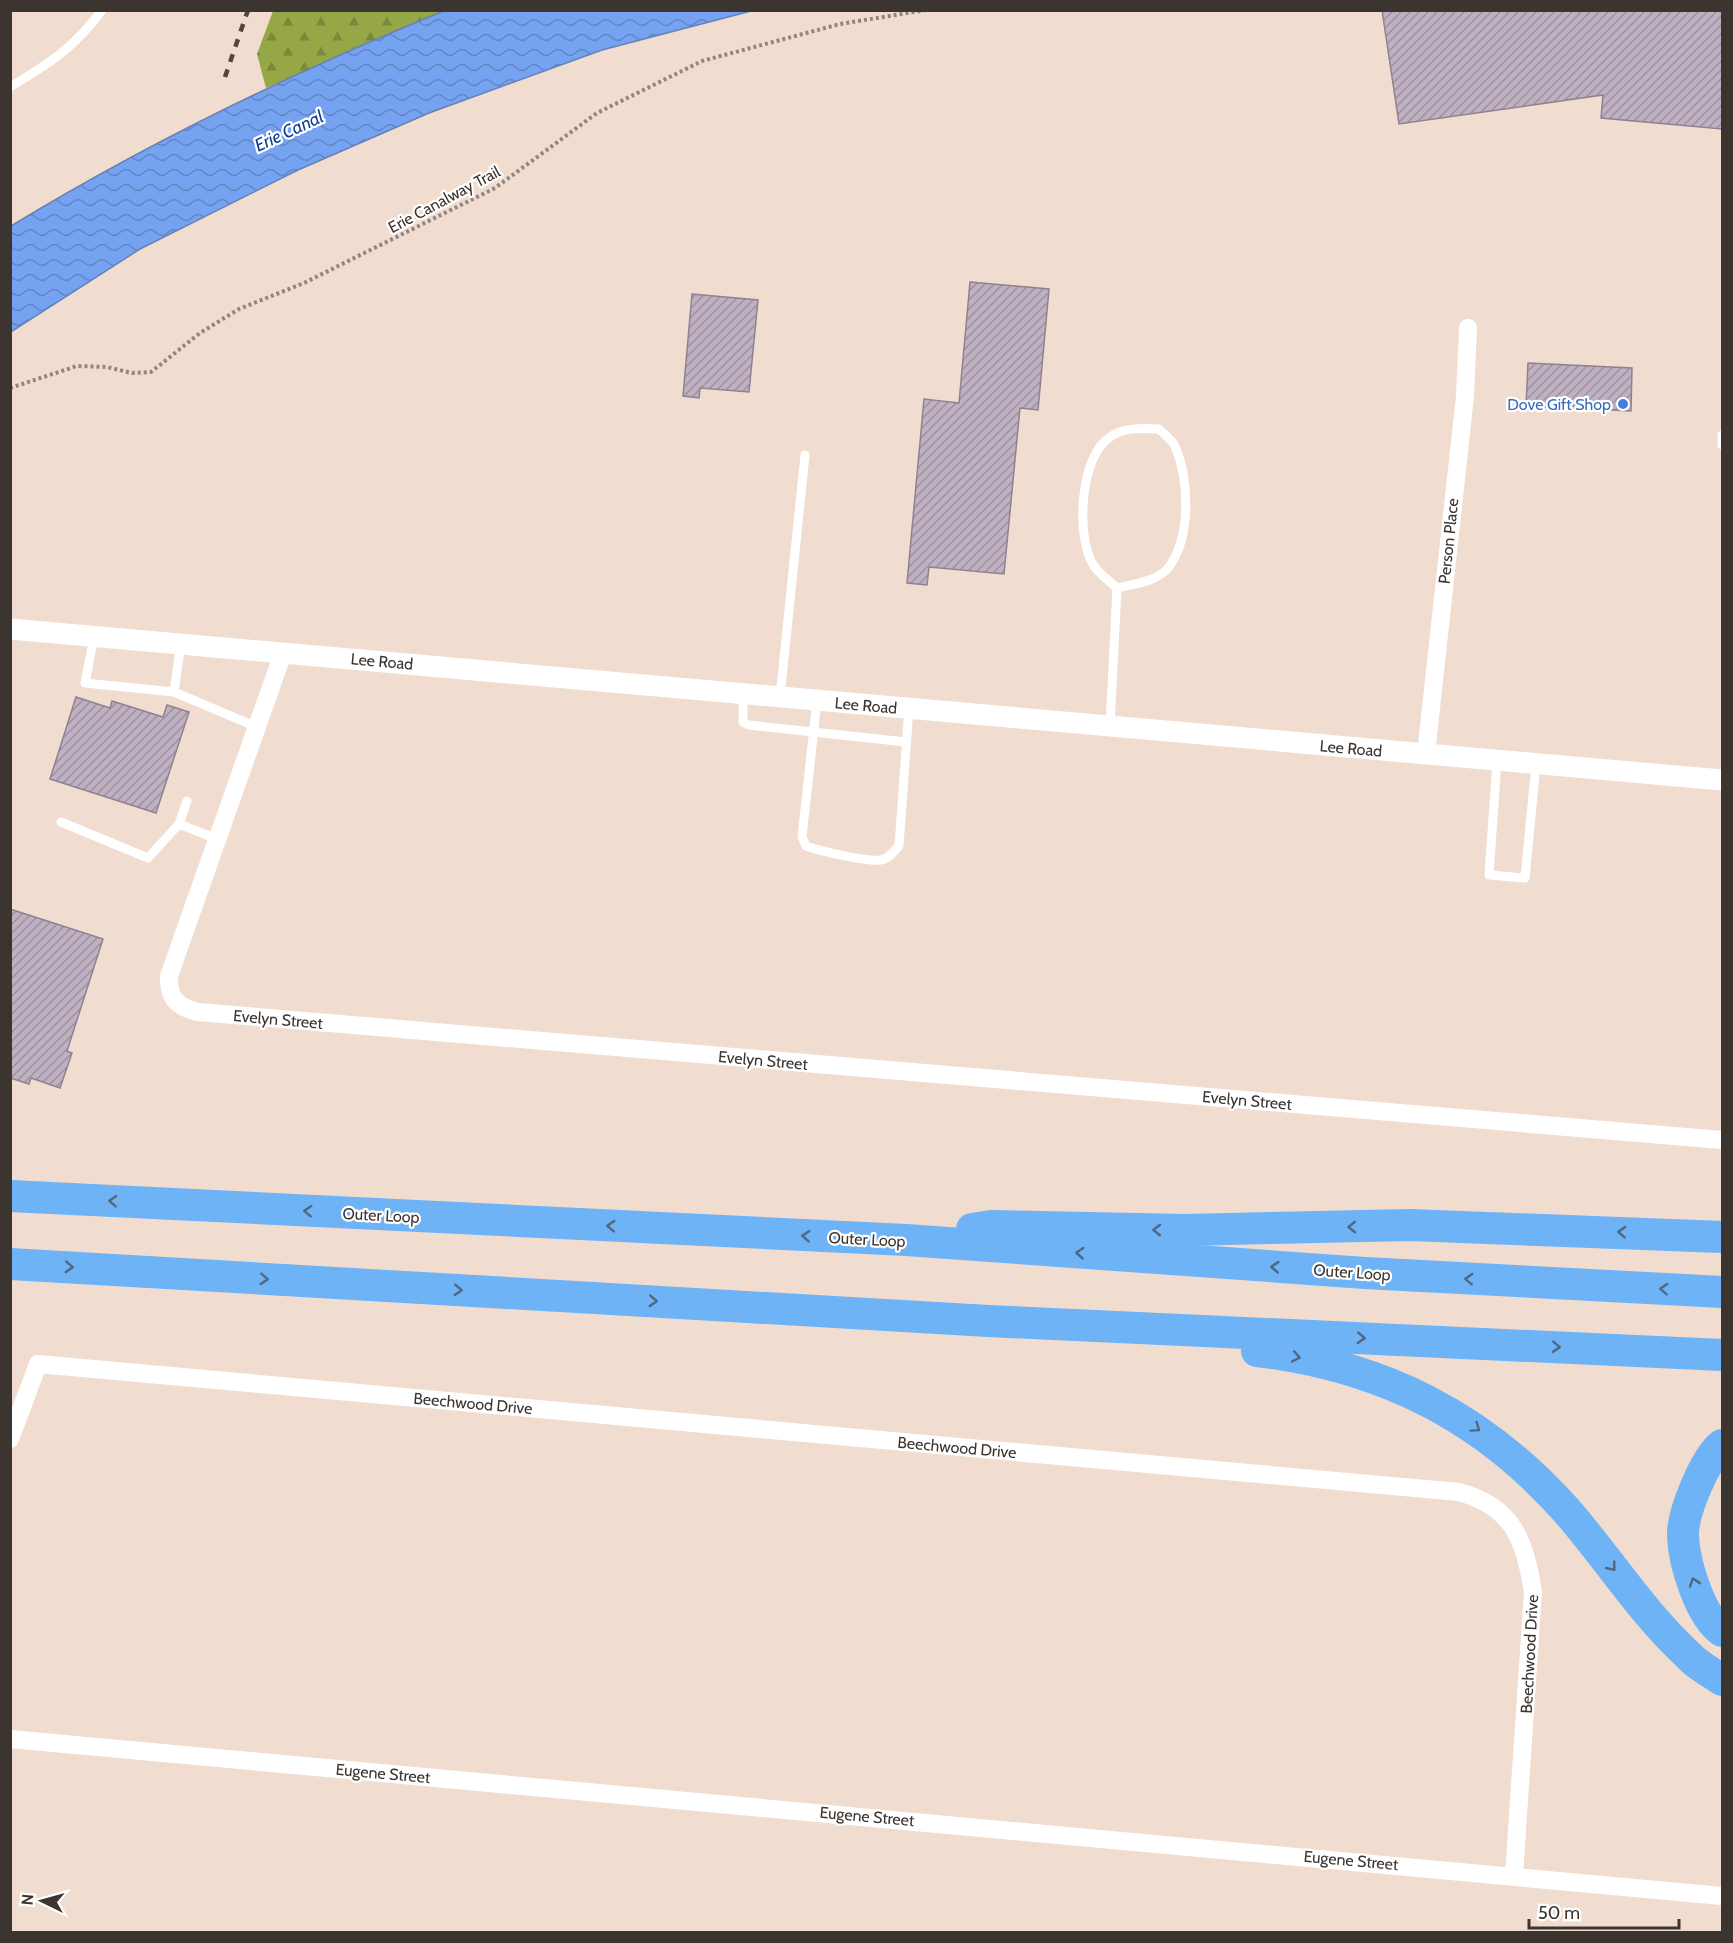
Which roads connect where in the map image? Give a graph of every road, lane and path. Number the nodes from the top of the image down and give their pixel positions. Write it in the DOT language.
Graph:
graph roads {
  1 [pos="102,10"];
  2 [pos="926,10"];
  3 [pos="10,87"];
  4 [pos="1468,328"];
  5 [pos="10,388"];
  6 [pos="1722,435"];
  7 [pos="1722,445"];
  8 [pos="805,455"];
  9 [pos="1117,588"];
  10 [pos="10,629"];
  11 [pos="94,637"];
  12 [pos="181,644"];
  13 [pos="284,653"];
  14 [pos="174,692"];
  15 [pos="743,694"];
  16 [pos="780,697"];
  17 [pos="817,700"];
  18 [pos="909,708"];
  19 [pos="1110,726"];
  20 [pos="257,727"];
  21 [pos="813,733"];
  22 [pos="906,742"];
  23 [pos="1426,754"];
  24 [pos="1497,760"];
  25 [pos="1536,764"];
  26 [pos="1722,780"];
  27 [pos="187,801"];
  28 [pos="61,822"];
  29 [pos="179,824"];
  30 [pos="217,839"];
  31 [pos="1722,1140"];
  32 [pos="10,1196"];
  33 [pos="1722,1236"];
  34 [pos="906,1240"];
  35 [pos="10,1264"];
  36 [pos="1722,1292"];
  37 [pos="988,1321"];
  38 [pos="1722,1355"];
  39 [pos="10,1439"];
  40 [pos="1722,1445"];
  41 [pos="1722,1631"];
  42 [pos="1722,1680"];
  43 [pos="10,1739"];
  44 [pos="1514,1875"];
  45 [pos="1722,1896"];
  1 -- 3 [label="lane"];
  2 -- 5 [label="path, Erie Canalway Trail"];
  4 -- 23 [label="street, Person Place"];
  6 -- 7 [label="lane"];
  8 -- 16 [label="lane"];
  9 -- 9 [label="lane"];
  9 -- 19 [label="lane"];
  10 -- 11 [label="street, Lee Road"];
  11 -- 12 [label="street, Lee Road"];
  11 -- 14 [label="lane"];
  12 -- 13 [label="street, Lee Road"];
  12 -- 14 [label="lane"];
  13 -- 15 [label="street, Lee Road"];
  13 -- 20 [label="street, Evelyn Street"];
  14 -- 20 [label="lane"];
  15 -- 16 [label="street, Lee Road"];
  15 -- 21 [label="lane"];
  16 -- 17 [label="street, Lee Road"];
  17 -- 18 [label="street, Lee Road"];
  17 -- 21 [label="lane"];
  18 -- 19 [label="street, Lee Road"];
  18 -- 22 [label="lane"];
  19 -- 23 [label="street, Lee Road"];
  20 -- 30 [label="street, Evelyn Street"];
  21 -- 22 [label="lane"];
  21 -- 22 [label="lane"];
  23 -- 24 [label="street, Lee Road"];
  24 -- 25 [label="street, Lee Road"];
  24 -- 25 [label="lane"];
  25 -- 26 [label="street, Lee Road"];
  27 -- 29 [label="lane"];
  28 -- 29 [label="lane"];
  29 -- 30 [label="lane"];
  30 -- 31 [label="street, Evelyn Street"];
  34 -- 32 [label="highway, Outer Loop, one-way"];
  33 -- 34 [label="highway, one-way"];
  36 -- 34 [label="highway, Outer Loop, one-way"];
  35 -- 37 [label="highway, one-way"];
  37 -- 38 [label="highway, one-way"];
  37 -- 42 [label="highway, one-way"];
  39 -- 44 [label="street, Beechwood Drive"];
  41 -- 40 [label="highway, one-way"];
  43 -- 44 [label="street, Eugene Street"];
  44 -- 45 [label="street, Eugene Street"];
}
